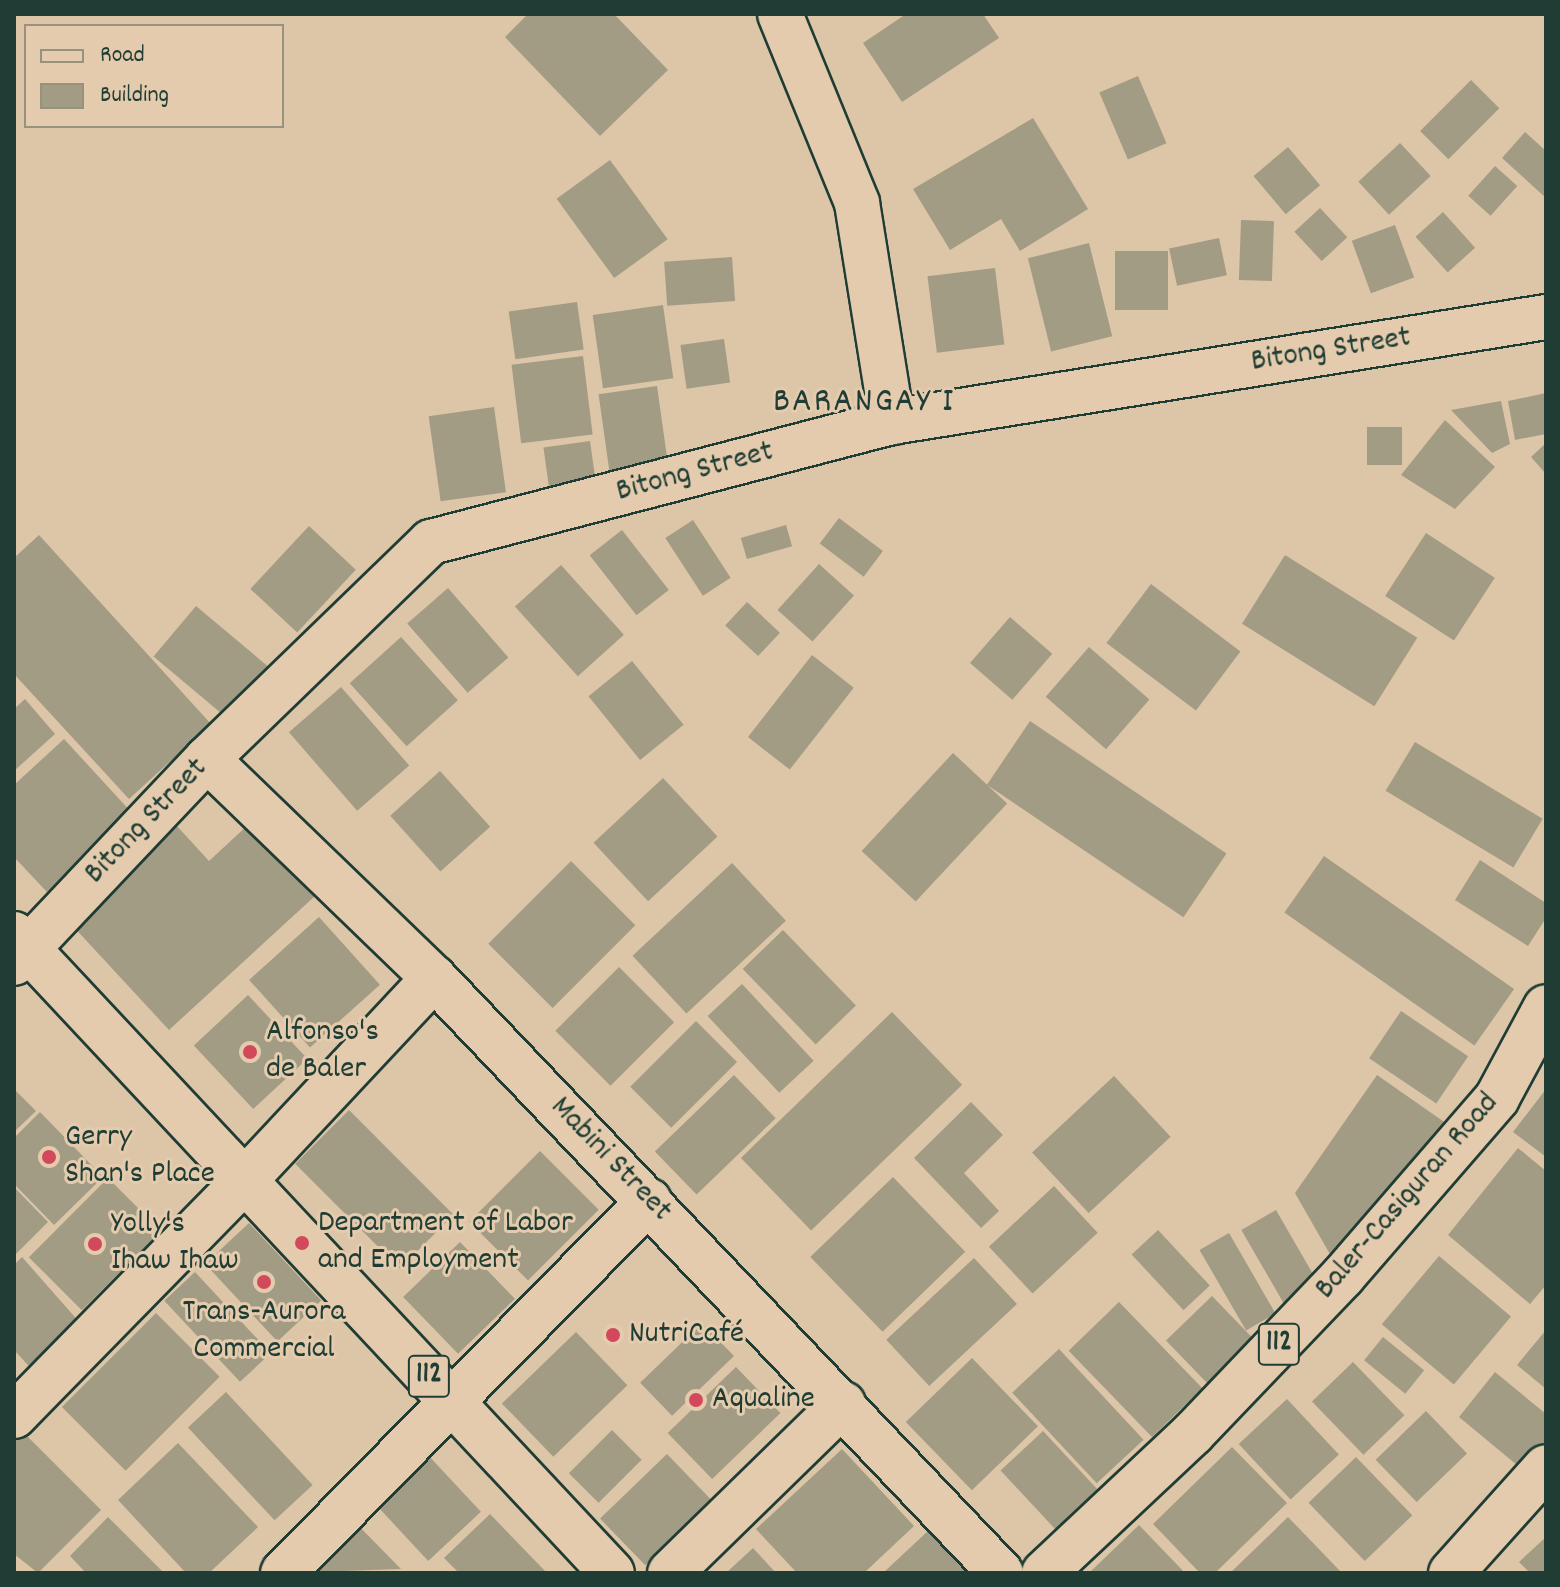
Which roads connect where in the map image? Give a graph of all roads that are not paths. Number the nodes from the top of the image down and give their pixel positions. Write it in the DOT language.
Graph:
graph roads {
  1 [pos="780,14"];
  2 [pos="1546,317"];
  3 [pos="892,422"];
  4 [pos="207,759"];
  5 [pos="19,948"];
  6 [pos="434,978"];
  7 [pos="1546,1007"];
  8 [pos="246,1179"];
  9 [pos="649,1201"];
  10 [pos="453,1401"];
  11 [pos="843,1404"];
  12 [pos="14,1416"];
  13 [pos="1546,1467"];
  14 [pos="1467,1568"];
  15 [pos="283,1573"];
  16 [pos="612,1573"];
  17 [pos="670,1573"];
  18 [pos="1001,1573"];
  19 [pos="1044,1573"];
  1 -- 3 [label="street"];
  2 -- 3 [label="street, Bitong Street"];
  3 -- 4 [label="street, Bitong Street"];
  4 -- 5 [label="street, Bitong Street"];
  4 -- 6 [label="street, Mabini Street"];
  5 -- 8 [label="street, 112"];
  6 -- 8 [label="street"];
  6 -- 9 [label="street, Mabini Street"];
  7 -- 19 [label="street, Baler-Casiguran Road / 112"];
  8 -- 10 [label="street, 112"];
  8 -- 12 [label="street"];
  9 -- 10 [label="street"];
  9 -- 11 [label="street, Mabini Street"];
  10 -- 15 [label="street"];
  10 -- 16 [label="street, 112"];
  11 -- 17 [label="street"];
  11 -- 18 [label="street, Mabini Street"];
  13 -- 14 [label="street"];
}
